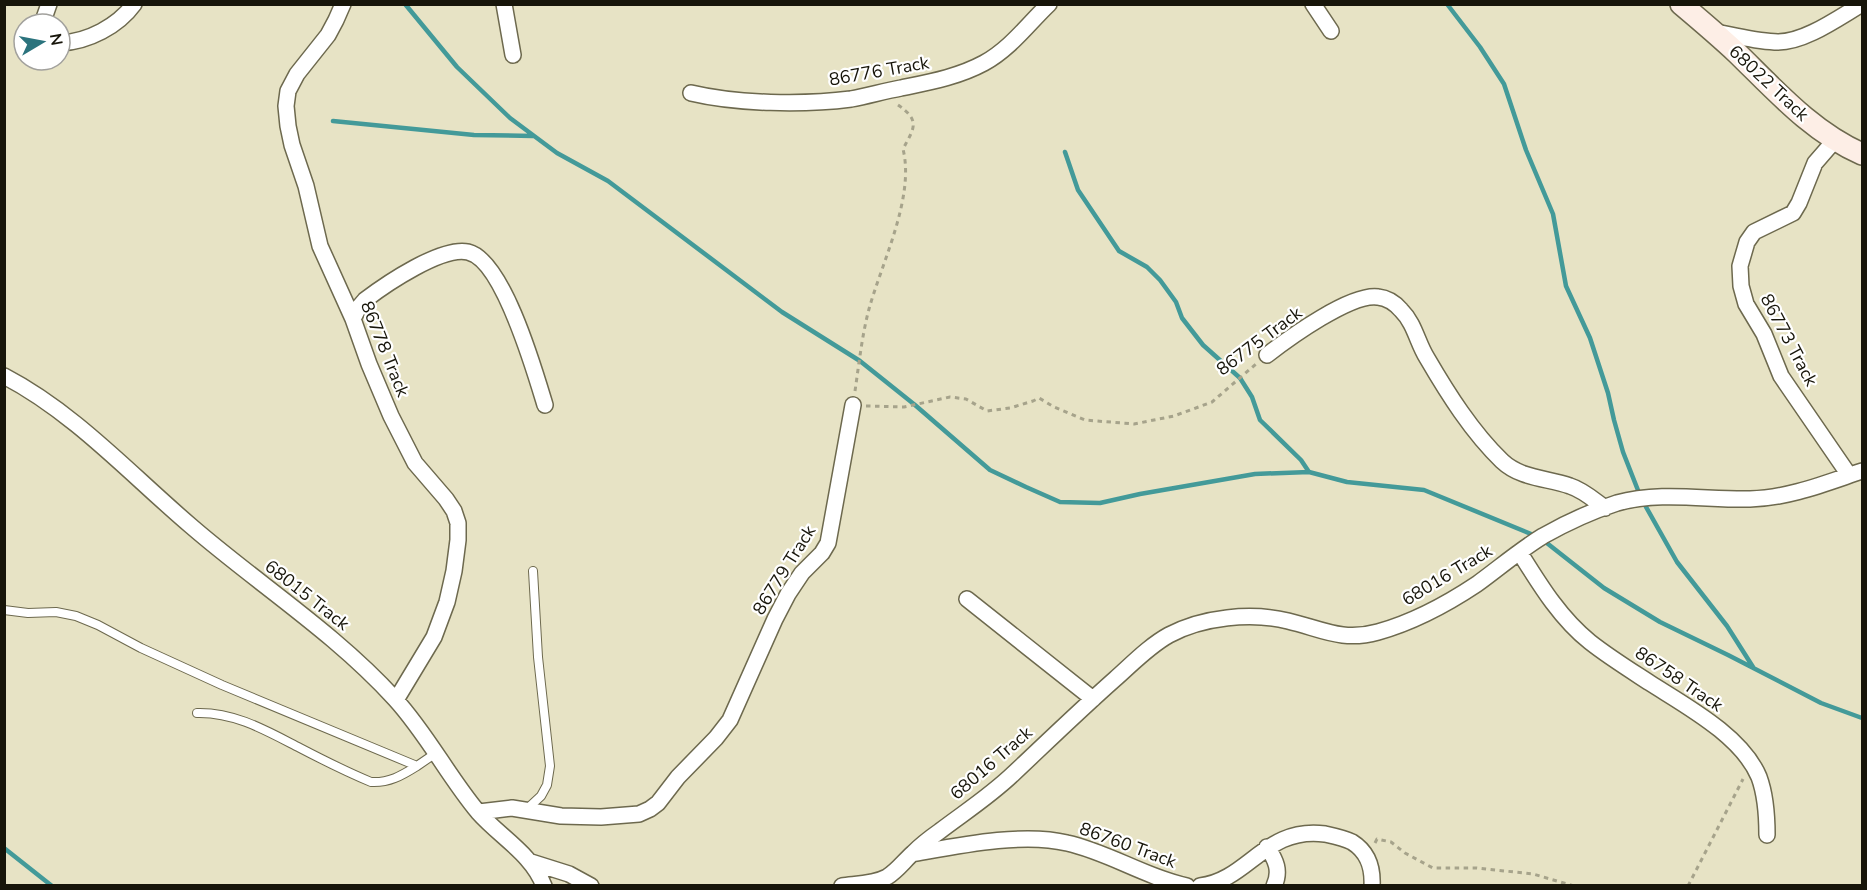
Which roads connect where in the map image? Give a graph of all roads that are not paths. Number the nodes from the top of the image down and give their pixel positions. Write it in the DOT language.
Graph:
graph roads {
  1 [pos="134,4"];
  2 [pos="343,4"];
  3 [pos="504,4"];
  4 [pos="1049,4"];
  5 [pos="1313,4"];
  6 [pos="1681,4"];
  7 [pos="1862,4"];
  8 [pos="1331,31"];
  9 [pos="1713,32"];
  10 [pos="72,42"];
  11 [pos="513,55"];
  12 [pos="691,93"];
  13 [pos="1834,140"];
  14 [pos="1863,154"];
  15 [pos="353,319"];
  16 [pos="1267,355"];
  17 [pos="4,375"];
  18 [pos="545,405"];
  19 [pos="853,405"];
  20 [pos="1856,473"];
  21 [pos="1605,508"];
  22 [pos="1520,553"];
  23 [pos="533,571"];
  24 [pos="967,599"];
  25 [pos="4,610"];
  26 [pos="1092,699"];
  27 [pos="396,700"];
  28 [pos="197,713"];
  29 [pos="436,753"];
  30 [pos="417,766"];
  31 [pos="526,809"];
  32 [pos="478,812"];
  33 [pos="1767,836"];
  34 [pos="1267,847"];
  35 [pos="912,854"];
  36 [pos="531,862"];
  37 [pos="544,885"];
  38 [pos="591,885"];
  39 [pos="842,885"];
  40 [pos="1187,885"];
  41 [pos="1200,885"];
  42 [pos="1274,885"];
  43 [pos="1372,885"];
  1 -- 10 [label="street"];
  2 -- 15 [label="street, 86778 Track"];
  3 -- 11 [label="street"];
  4 -- 12 [label="street, 86776 Track"];
  5 -- 8 [label="street"];
  6 -- 9 [label="street, 68022 Track"];
  7 -- 9 [label="street"];
  9 -- 13 [label="street, 68022 Track"];
  13 -- 14 [label="street, 68022 Track"];
  13 -- 20 [label="street, 86773 Track"];
  15 -- 18 [label="street"];
  15 -- 27 [label="street, 86778 Track"];
  16 -- 21 [label="street, 86775 Track"];
  17 -- 27 [label="street, 68015 Track"];
  19 -- 31 [label="street, 86779 Track"];
  20 -- 21 [label="street, 68016 Track"];
  21 -- 22 [label="street, 68016 Track"];
  22 -- 26 [label="street, 68016 Track"];
  22 -- 33 [label="street, 86758 Track"];
  23 -- 31 [label="lane"];
  24 -- 26 [label="street"];
  25 -- 30 [label="lane"];
  26 -- 35 [label="street, 68016 Track"];
  27 -- 29 [label="street, 68015 Track"];
  28 -- 30 [label="lane"];
  29 -- 30 [label="lane"];
  29 -- 32 [label="street, 68015 Track"];
  31 -- 32 [label="street, 86779 Track"];
  32 -- 36 [label="street, 68015 Track"];
  34 -- 41 [label="street"];
  34 -- 42 [label="street"];
  34 -- 43 [label="street"];
  35 -- 39 [label="street, 68016 Track"];
  35 -- 40 [label="street, 86760 Track"];
  36 -- 37 [label="street, 68015 Track"];
  36 -- 38 [label="street"];
}
